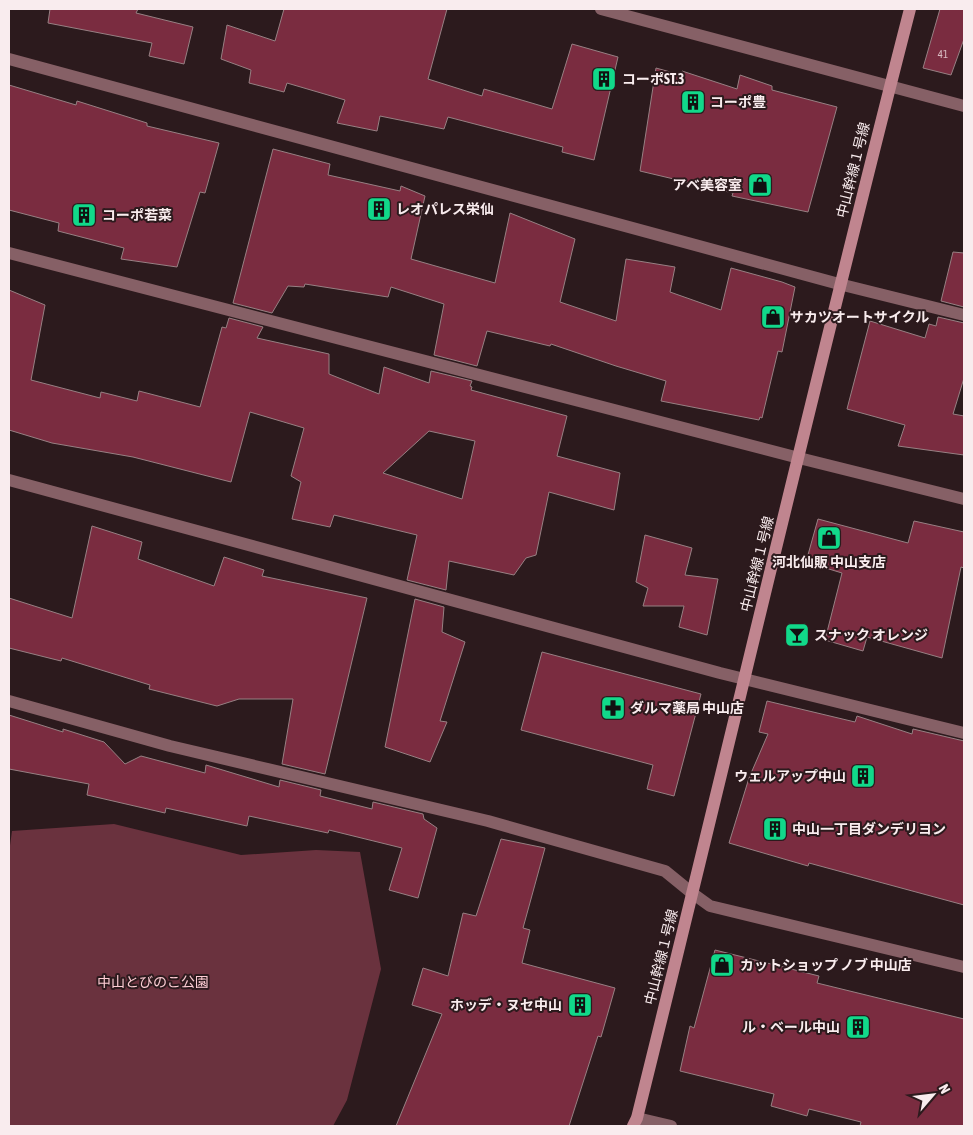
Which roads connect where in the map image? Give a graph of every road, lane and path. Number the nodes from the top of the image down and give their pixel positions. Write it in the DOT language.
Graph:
graph roads {
  1 [pos="601,9"];
  2 [pos="910,9"];
  3 [pos="9,59"];
  4 [pos="890,85"];
  5 [pos="964,106"];
  6 [pos="9,253"];
  7 [pos="839,284"];
  8 [pos="964,315"];
  9 [pos="799,458"];
  10 [pos="9,480"];
  11 [pos="964,499"];
  12 [pos="744,679"];
  13 [pos="9,701"];
  14 [pos="964,734"];
  15 [pos="692,893"];
  16 [pos="964,967"];
  17 [pos="635,1122"];
  18 [pos="671,1126"];
  1 -- 4 [label="street"];
  2 -- 4 [label="street, 中山幹線１号線"];
  3 -- 7 [label="street"];
  4 -- 5 [label="street"];
  4 -- 7 [label="street, 中山幹線１号線"];
  6 -- 9 [label="street"];
  7 -- 8 [label="street"];
  7 -- 9 [label="street, 中山幹線１号線"];
  9 -- 11 [label="street"];
  9 -- 12 [label="street, 中山幹線１号線"];
  10 -- 12 [label="street"];
  12 -- 14 [label="street"];
  12 -- 15 [label="street, 中山幹線１号線"];
  13 -- 15 [label="street"];
  15 -- 16 [label="street"];
  15 -- 17 [label="street, 中山幹線１号線"];
  17 -- 18 [label="street"];
}
